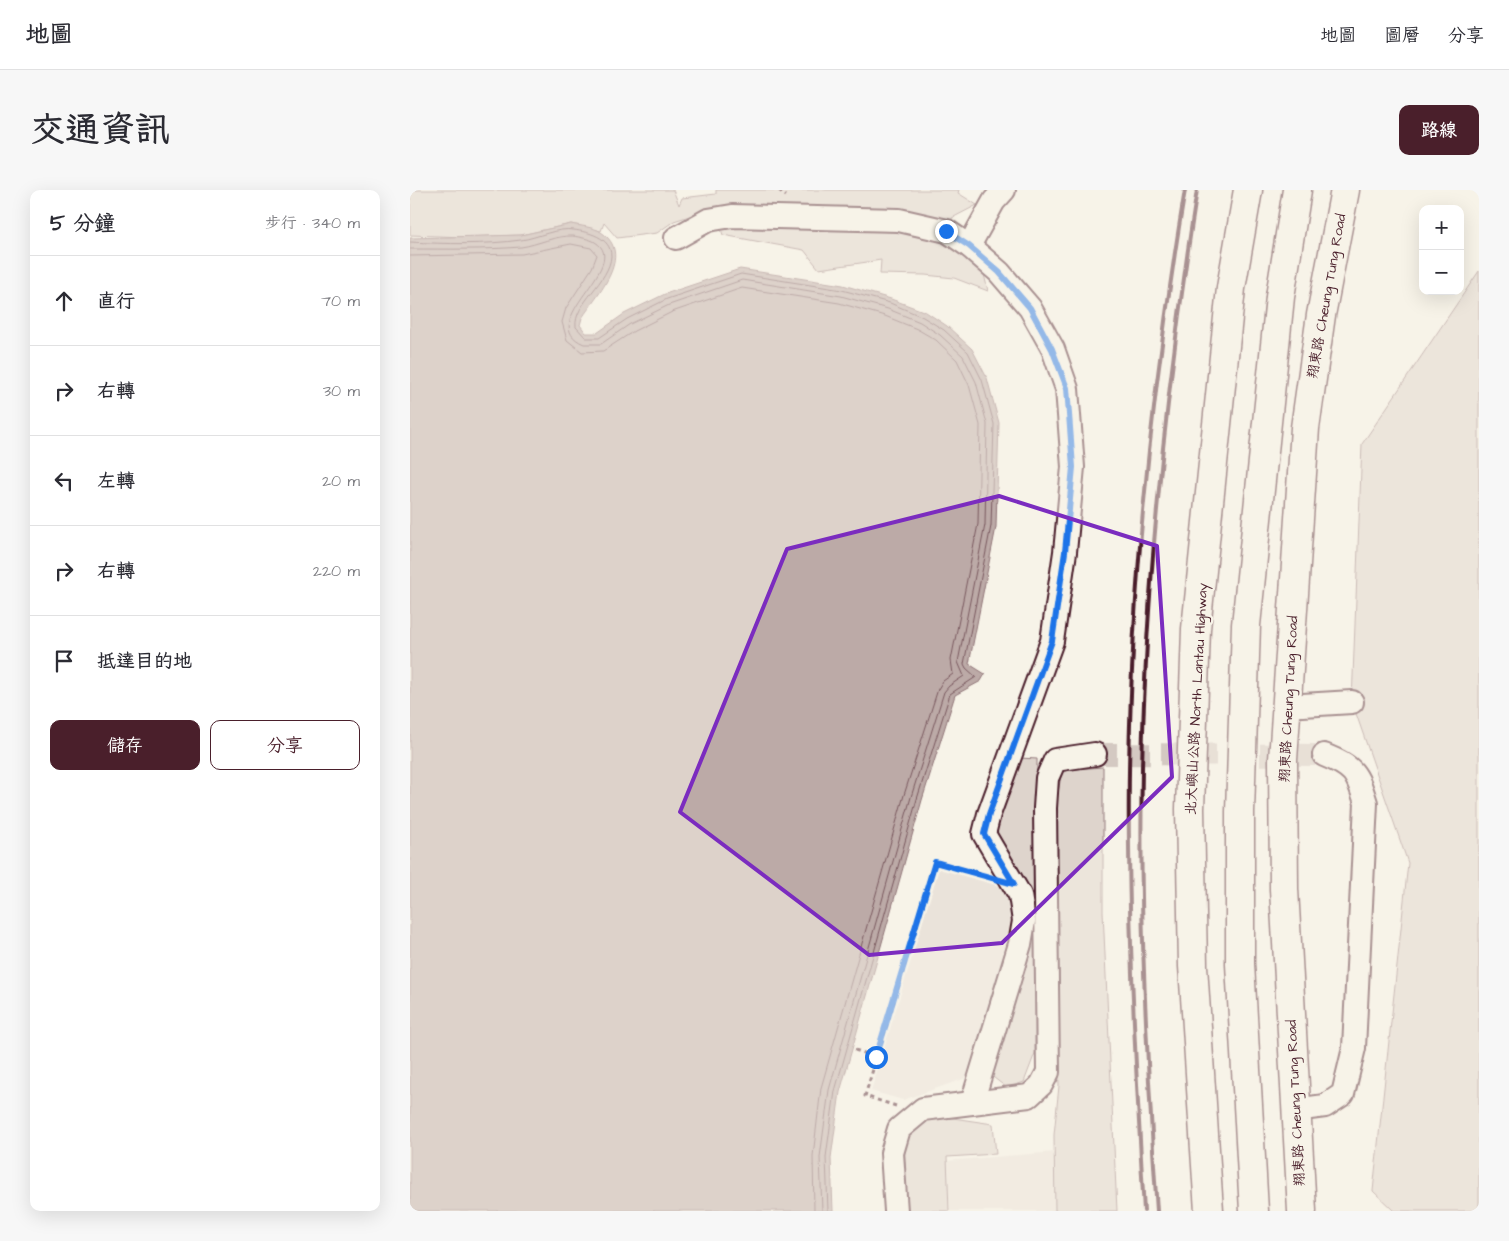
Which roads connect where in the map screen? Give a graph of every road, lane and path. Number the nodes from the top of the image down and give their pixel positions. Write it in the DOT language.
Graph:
graph roads {
  1 [pos="1004,190"];
  2 [pos="1248,190"];
  3 [pos="1297,190"];
  4 [pos="1345,190"];
  5 [pos="676,238"];
  6 [pos="969,246"];
  7 [pos="1352,702"];
  8 [pos="1286,706"];
  9 [pos="1095,754"];
  10 [pos="1324,755"];
  11 [pos="1014,884"];
  12 [pos="855,1050"];
  13 [pos="876,1057"];
  14 [pos="972,1102"];
  15 [pos="1295,1110"];
  16 [pos="918,1113"];
  17 [pos="896,1211"];
  18 [pos="1209,1211"];
  19 [pos="1254,1211"];
  20 [pos="1302,1211"];
  1 -- 6 [label="lane"];
  2 -- 18 [label="main road, 北大嶼山公路 North Lantau Highway"];
  3 -- 19 [label="main road"];
  4 -- 8 [label="main road, 翔東路 Cheung Tung Road"];
  5 -- 6 [label="lane"];
  6 -- 11 [label="lane"];
  7 -- 8 [label="lane"];
  8 -- 15 [label="main road, 翔東路 Cheung Tung Road"];
  9 -- 14 [label="lane"];
  10 -- 15 [label="lane"];
  11 -- 13 [label="path"];
  11 -- 14 [label="lane"];
  12 -- 13 [label="path"];
  13 -- 16 [label="path"];
  14 -- 16 [label="lane"];
  15 -- 20 [label="main road, 翔東路 Cheung Tung Road"];
  16 -- 17 [label="lane"];
}
